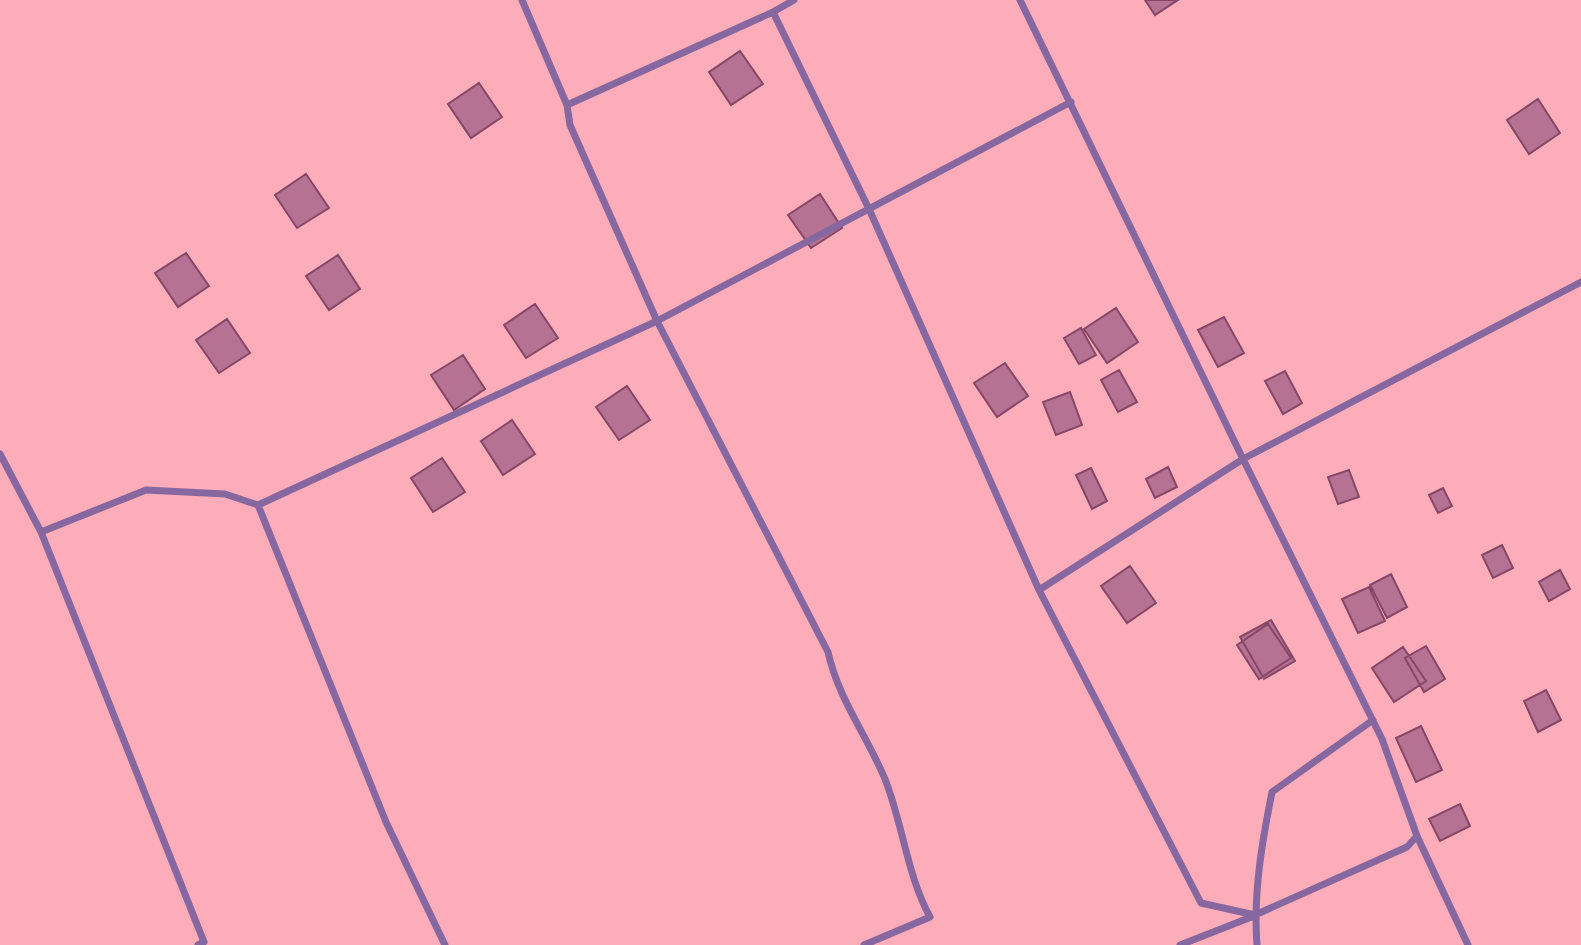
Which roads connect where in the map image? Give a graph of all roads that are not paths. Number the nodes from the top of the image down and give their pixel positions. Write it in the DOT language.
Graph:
graph roads {
  1 [pos="522,0"];
  2 [pos="794,0"];
  3 [pos="1020,0"];
  4 [pos="773,12"];
  5 [pos="1071,102"];
  6 [pos="567,105"];
  7 [pos="869,209"];
  8 [pos="1581,282"];
  9 [pos="657,321"];
  10 [pos="0,454"];
  11 [pos="1243,459"];
  12 [pos="258,505"];
  13 [pos="41,532"];
  14 [pos="1038,590"];
  15 [pos="1373,720"];
  16 [pos="1417,836"];
  17 [pos="1255,915"];
  18 [pos="202,944"];
  19 [pos="445,945"];
  20 [pos="864,945"];
  21 [pos="1180,945"];
  22 [pos="1257,945"];
  23 [pos="1468,945"];
  1 -- 6 [label="street"];
  2 -- 4 [label="street"];
  3 -- 5 [label="street"];
  4 -- 6 [label="street"];
  4 -- 7 [label="street"];
  5 -- 7 [label="street"];
  5 -- 11 [label="street"];
  6 -- 9 [label="street"];
  7 -- 9 [label="street"];
  7 -- 14 [label="street"];
  8 -- 11 [label="street"];
  9 -- 12 [label="street"];
  9 -- 20 [label="street"];
  10 -- 13 [label="street"];
  11 -- 14 [label="street"];
  11 -- 15 [label="street"];
  12 -- 13 [label="street"];
  12 -- 19 [label="street"];
  13 -- 18 [label="street"];
  14 -- 17 [label="street"];
  15 -- 16 [label="street"];
  15 -- 17 [label="street"];
  16 -- 17 [label="street"];
  16 -- 23 [label="street"];
  17 -- 21 [label="street"];
  17 -- 22 [label="street"];
}
